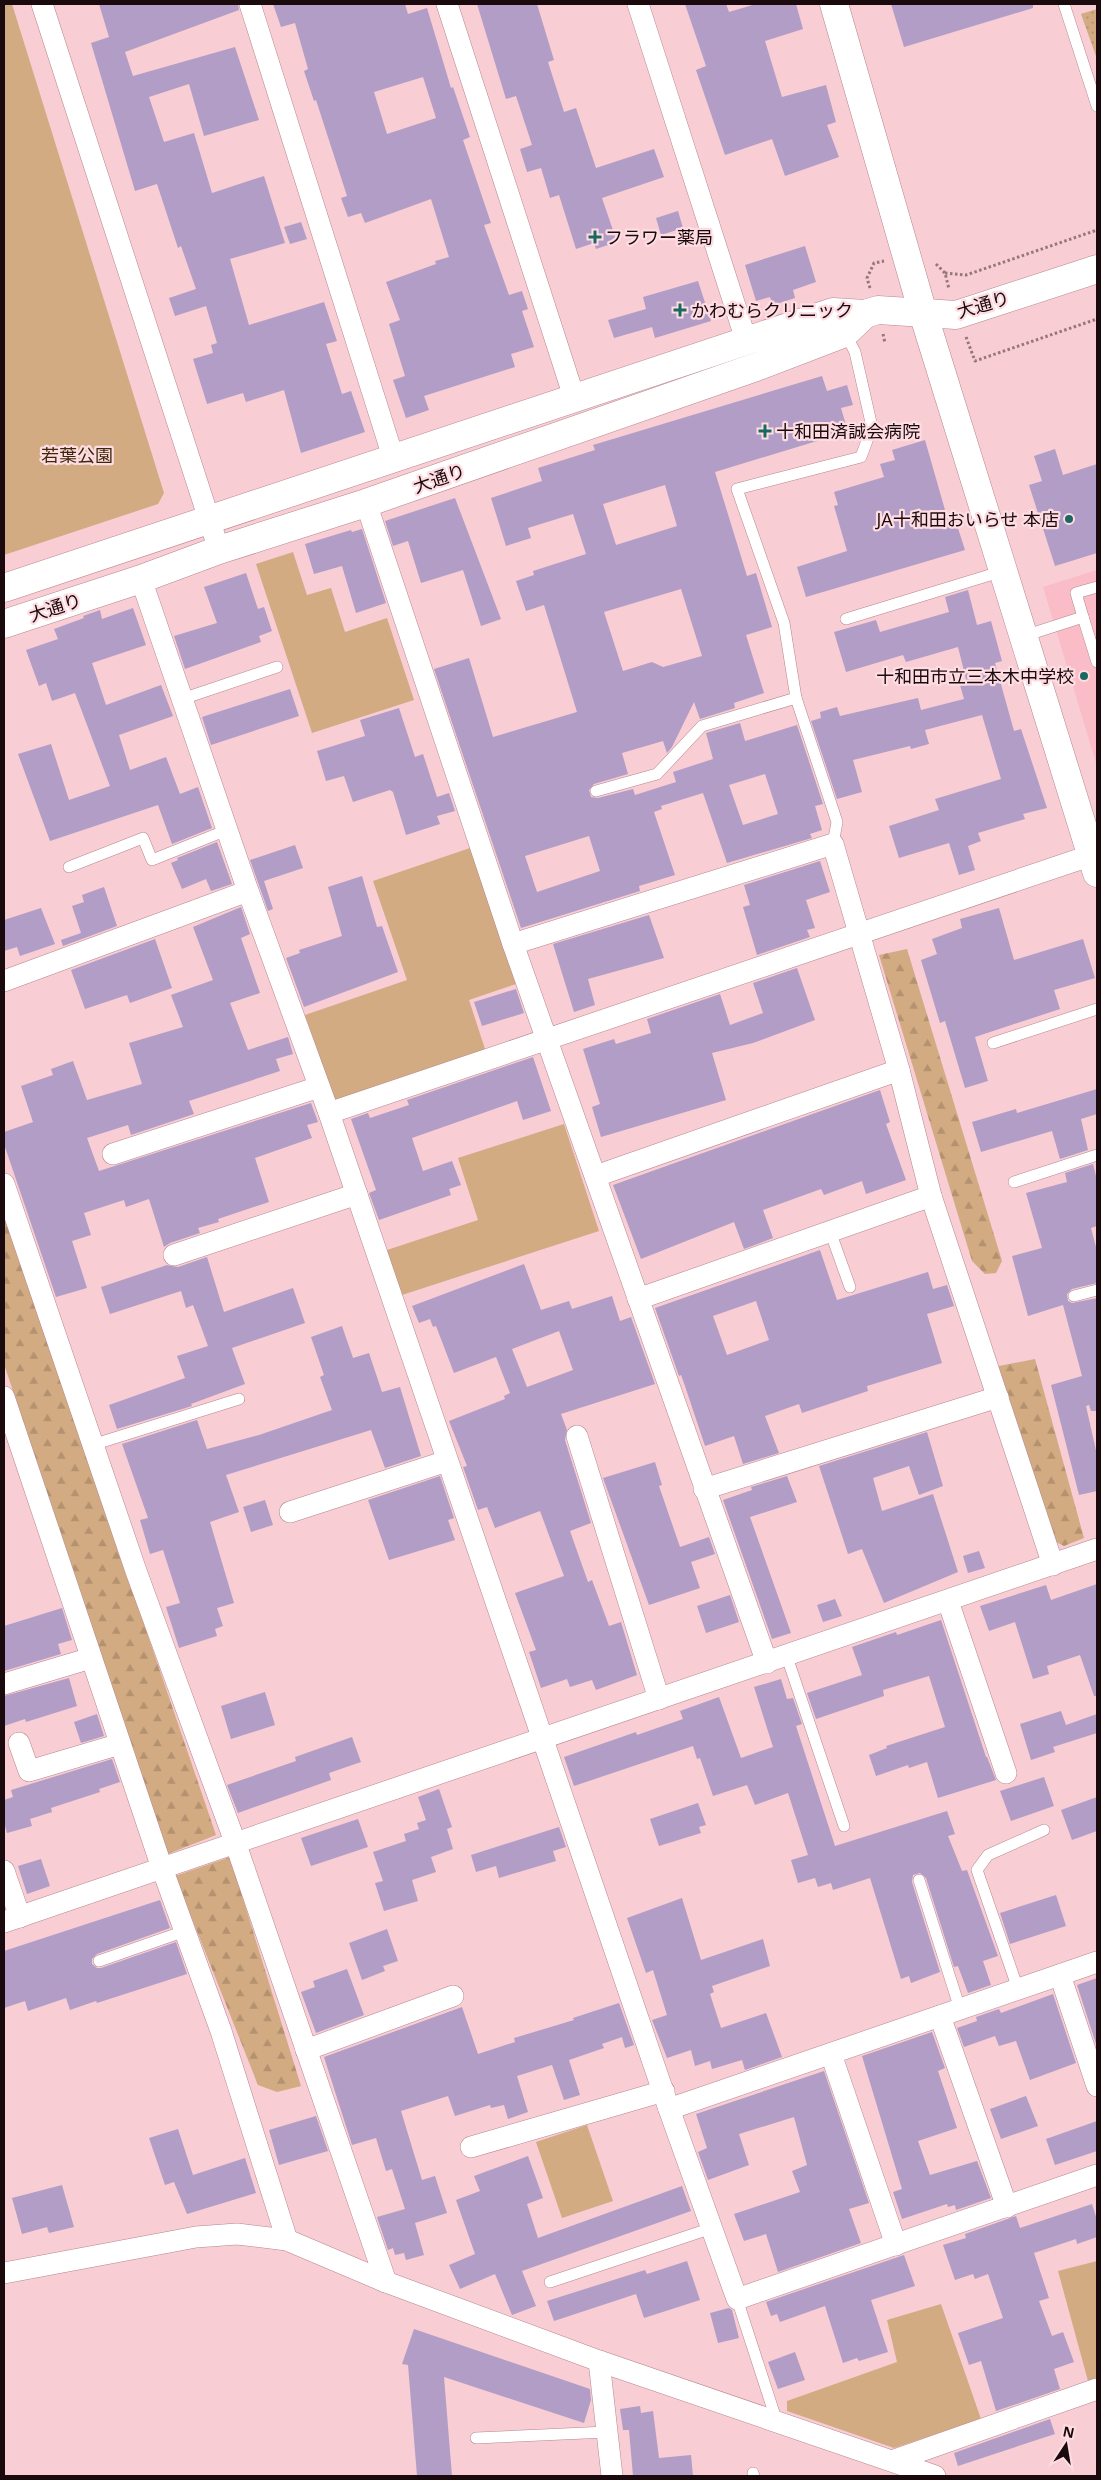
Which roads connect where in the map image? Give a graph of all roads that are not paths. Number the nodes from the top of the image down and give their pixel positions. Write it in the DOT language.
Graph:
graph roads {
  1 [pos="42,4"];
  2 [pos="250,4"];
  3 [pos="447,4"];
  4 [pos="638,4"];
  5 [pos="834,4"];
  6 [pos="1064,4"];
  7 [pos="1097,106"];
  8 [pos="1097,269"];
  9 [pos="923,313"];
  10 [pos="865,314"];
  11 [pos="844,333"];
  12 [pos="746,340"];
  13 [pos="574,400"];
  14 [pos="394,460"];
  15 [pos="366,503"];
  16 [pos="208,518"];
  17 [pos="219,550"];
  18 [pos="1004,571"];
  19 [pos="141,579"];
  20 [pos="1097,586"];
  21 [pos="4,588"];
  22 [pos="1083,617"];
  23 [pos="846,620"];
  24 [pos="4,624"];
  25 [pos="1024,636"];
  26 [pos="1097,662"];
  27 [pos="277,667"];
  28 [pos="796,698"];
  29 [pos="182,699"];
  30 [pos="596,791"];
  31 [pos="227,830"];
  32 [pos="833,844"];
  33 [pos="1094,864"];
  34 [pos="69,867"];
  35 [pos="248,891"];
  36 [pos="860,934"];
  37 [pos="513,944"];
  38 [pos="4,981"];
  39 [pos="1097,1010"];
  40 [pos="548,1038"];
  41 [pos="992,1043"];
  42 [pos="899,1070"];
  43 [pos="320,1087"];
  44 [pos="329,1113"];
  45 [pos="113,1154"];
  46 [pos="1097,1155"];
  47 [pos="596,1176"];
  48 [pos="1014,1182"];
  49 [pos="4,1184"];
  50 [pos="356,1194"];
  51 [pos="931,1196"];
  52 [pos="830,1231"];
  53 [pos="174,1255"];
  54 [pos="850,1287"];
  55 [pos="1097,1290"];
  56 [pos="1074,1296"];
  57 [pos="638,1299"];
  58 [pos="4,1397"];
  59 [pos="998,1397"];
  60 [pos="239,1399"];
  61 [pos="577,1436"];
  62 [pos="92,1445"];
  63 [pos="448,1460"];
  64 [pos="704,1489"];
  65 [pos="290,1512"];
  66 [pos="1097,1550"];
  67 [pos="1053,1565"];
  68 [pos="948,1601"];
  69 [pos="91,1658"];
  70 [pos="777,1660"];
  71 [pos="4,1684"];
  72 [pos="659,1699"];
  73 [pos="542,1739"];
  74 [pos="19,1743"];
  75 [pos="120,1744"];
  76 [pos="1006,1773"];
  77 [pos="844,1826"];
  78 [pos="1044,1830"];
  79 [pos="235,1842"];
  80 [pos="162,1868"];
  81 [pos="4,1871"];
  82 [pos="919,1880"];
  83 [pos="12,1919"];
  84 [pos="185,1931"];
  85 [pos="99,1961"];
  86 [pos="1097,1962"];
  87 [pos="1060,1975"];
  88 [pos="1018,1989"];
  89 [pos="453,1996"];
  90 [pos="960,2009"];
  91 [pos="940,2016"];
  92 [pos="306,2050"];
  93 [pos="831,2054"];
  94 [pos="1097,2086"];
  95 [pos="667,2100"];
  96 [pos="471,2147"];
  97 [pos="1097,2175"];
  98 [pos="1008,2207"];
  99 [pos="712,2228"];
  100 [pos="286,2240"];
  101 [pos="896,2245"];
  102 [pos="4,2273"];
  103 [pos="386,2282"];
  104 [pos="550,2282"];
  105 [pos="737,2299"];
  106 [pos="599,2361"];
  107 [pos="1097,2389"];
  108 [pos="777,2422"];
  109 [pos="607,2432"];
  110 [pos="476,2438"];
  111 [pos="892,2461"];
  112 [pos="612,2476"];
  113 [pos="935,2476"];
  1 -- 16 [label="street"];
  2 -- 14 [label="street"];
  3 -- 13 [label="street"];
  4 -- 12 [label="street"];
  5 -- 9 [label="street"];
  6 -- 7 [label="lane"];
  8 -- 9 [label="street, 大通り"];
  9 -- 10 [label="street, 大通り"];
  9 -- 18 [label="street"];
  10 -- 11 [label="street, 大通り"];
  10 -- 12 [label="street, 大通り"];
  11 -- 15 [label="street, 大通り"];
  11 -- 28 [label="lane"];
  12 -- 13 [label="street, 大通り"];
  13 -- 14 [label="street, 大通り"];
  14 -- 16 [label="street, 大通り"];
  15 -- 17 [label="street, 大通り"];
  15 -- 37 [label="street"];
  16 -- 17 [label="street"];
  16 -- 21 [label="street, 大通り"];
  17 -- 19 [label="street, 大通り"];
  18 -- 23 [label="lane"];
  18 -- 25 [label="street"];
  19 -- 24 [label="street, 大通り"];
  19 -- 29 [label="street"];
  20 -- 22 [label="lane"];
  22 -- 25 [label="lane"];
  22 -- 26 [label="lane"];
  25 -- 33 [label="street"];
  27 -- 29 [label="lane"];
  28 -- 30 [label="lane"];
  28 -- 32 [label="lane"];
  29 -- 31 [label="street"];
  31 -- 34 [label="lane"];
  31 -- 35 [label="street"];
  32 -- 36 [label="street"];
  32 -- 37 [label="street"];
  33 -- 36 [label="street"];
  35 -- 38 [label="street"];
  35 -- 43 [label="street"];
  36 -- 40 [label="street"];
  36 -- 42 [label="street"];
  37 -- 40 [label="street"];
  39 -- 41 [label="lane"];
  40 -- 44 [label="street"];
  40 -- 47 [label="street"];
  42 -- 47 [label="street"];
  42 -- 51 [label="street"];
  43 -- 44 [label="street"];
  43 -- 45 [label="street"];
  44 -- 50 [label="street"];
  46 -- 48 [label="lane"];
  47 -- 57 [label="street"];
  49 -- 62 [label="street"];
  50 -- 53 [label="street"];
  50 -- 63 [label="street"];
  51 -- 52 [label="street"];
  51 -- 59 [label="street"];
  52 -- 54 [label="lane"];
  52 -- 57 [label="street"];
  55 -- 56 [label="lane"];
  57 -- 64 [label="street"];
  58 -- 69 [label="street"];
  59 -- 64 [label="street"];
  59 -- 67 [label="street"];
  60 -- 62 [label="lane"];
  61 -- 72 [label="street"];
  62 -- 79 [label="street"];
  63 -- 65 [label="street"];
  63 -- 73 [label="street"];
  64 -- 70 [label="street"];
  66 -- 67 [label="street"];
  67 -- 68 [label="street"];
  68 -- 70 [label="street"];
  68 -- 76 [label="street"];
  69 -- 71 [label="street"];
  69 -- 75 [label="street"];
  70 -- 72 [label="street"];
  70 -- 77 [label="lane"];
  72 -- 73 [label="street"];
  73 -- 79 [label="street"];
  73 -- 95 [label="street"];
  74 -- 75 [label="street"];
  75 -- 80 [label="street"];
  78 -- 88 [label="lane"];
  79 -- 80 [label="street"];
  79 -- 92 [label="street"];
  80 -- 83 [label="street"];
  80 -- 84 [label="street"];
  81 -- 83 [label="street"];
  82 -- 90 [label="lane"];
  84 -- 85 [label="lane"];
  84 -- 100 [label="street"];
  86 -- 87 [label="street"];
  87 -- 88 [label="street"];
  87 -- 94 [label="street"];
  88 -- 90 [label="street"];
  89 -- 92 [label="street"];
  90 -- 91 [label="street"];
  91 -- 93 [label="street"];
  91 -- 98 [label="street"];
  92 -- 103 [label="street"];
  93 -- 95 [label="street"];
  93 -- 101 [label="street"];
  95 -- 96 [label="street"];
  95 -- 99 [label="street"];
  97 -- 98 [label="street"];
  98 -- 101 [label="street"];
  99 -- 104 [label="lane"];
  99 -- 105 [label="street"];
  100 -- 102 [label="street"];
  100 -- 103 [label="street"];
  101 -- 105 [label="street"];
  103 -- 106 [label="street"];
  105 -- 108 [label="lane"];
  106 -- 108 [label="street"];
  106 -- 109 [label="street"];
  107 -- 111 [label="street"];
  108 -- 111 [label="street"];
  109 -- 110 [label="lane"];
  109 -- 112 [label="street"];
  111 -- 113 [label="street"];
}
